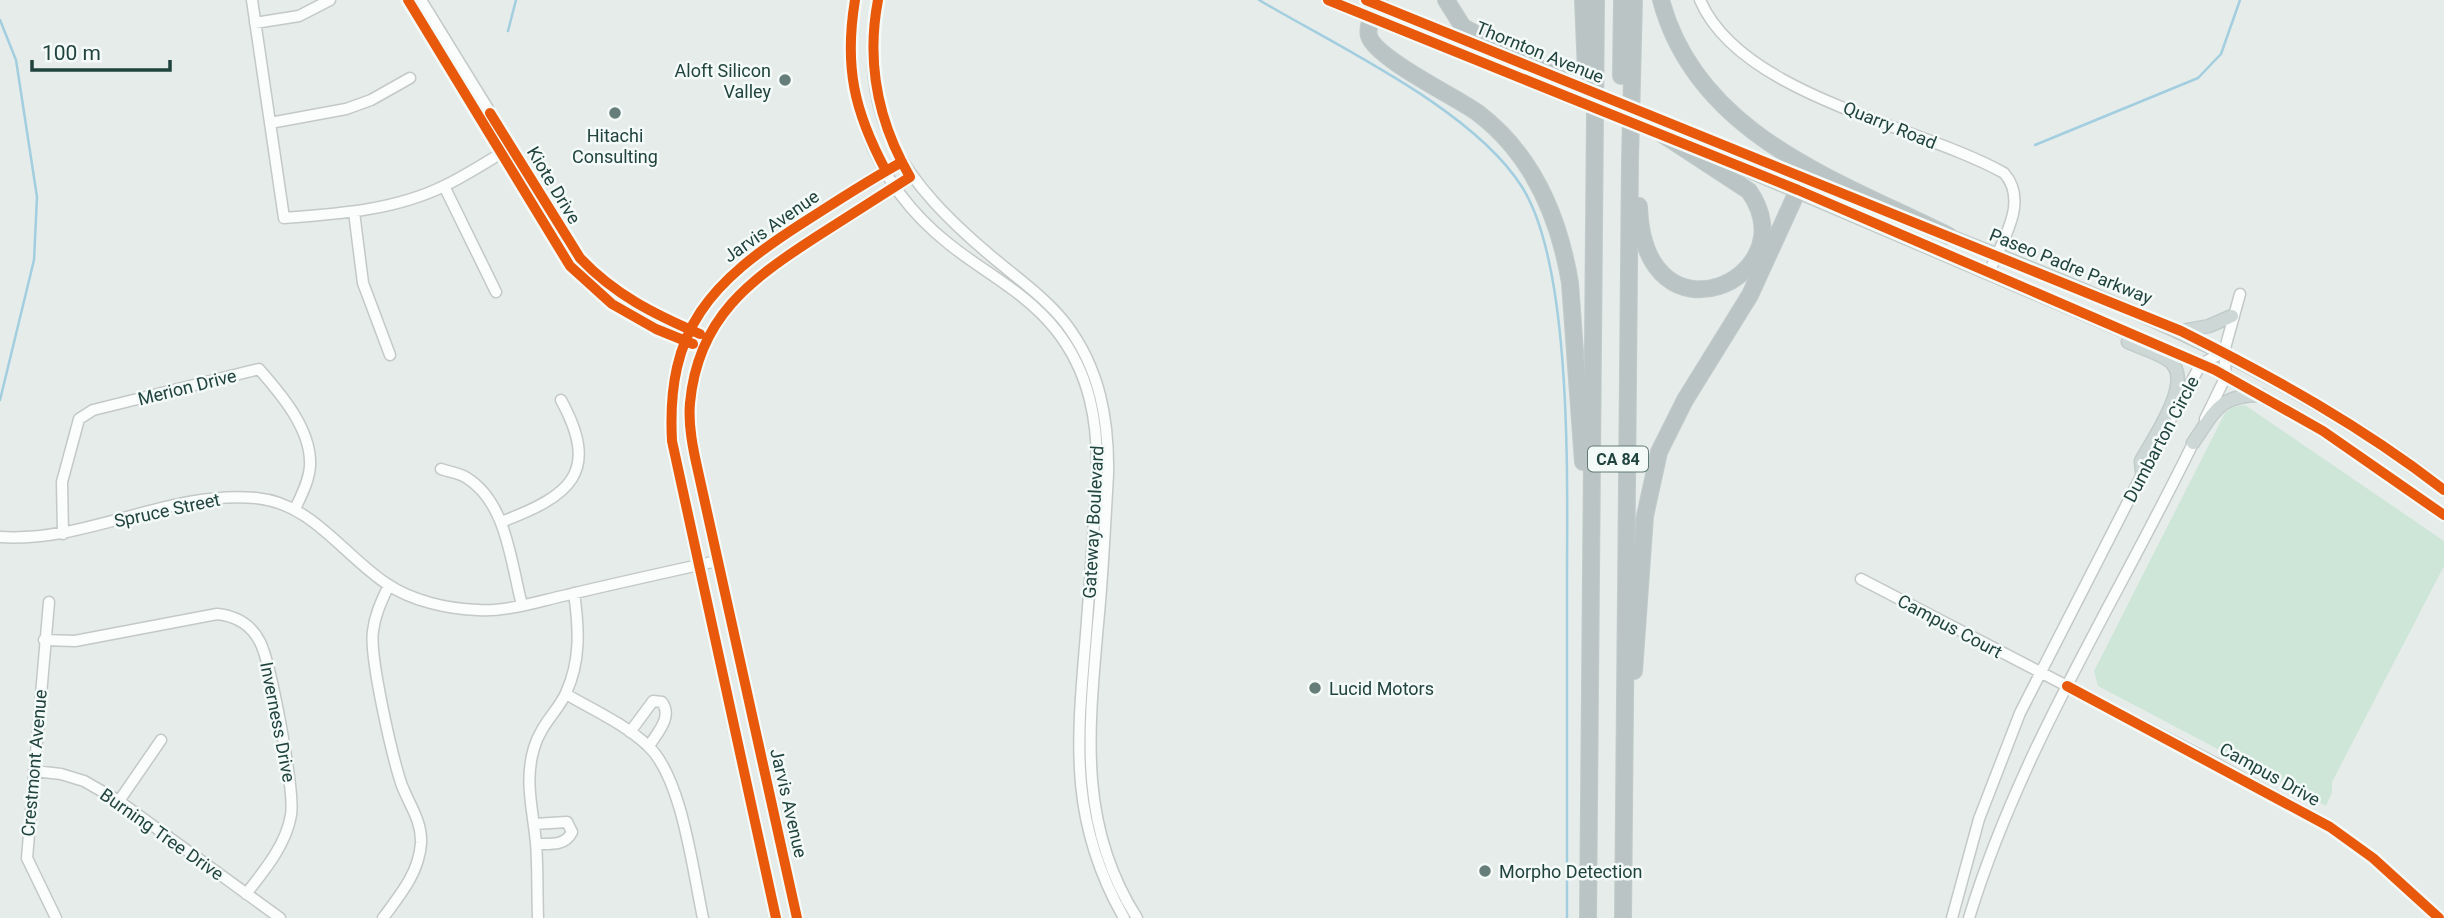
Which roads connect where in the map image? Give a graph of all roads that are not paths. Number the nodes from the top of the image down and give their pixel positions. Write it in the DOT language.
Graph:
graph roads {
  1 [pos="252,0"];
  2 [pos="330,0"];
  3 [pos="408,0"];
  4 [pos="421,0"];
  5 [pos="855,0"];
  6 [pos="878,0"];
  7 [pos="1328,0"];
  8 [pos="1446,0"];
  9 [pos="1583,0"];
  10 [pos="1596,0"];
  11 [pos="1622,0"];
  12 [pos="1634,0"];
  13 [pos="1661,0"];
  14 [pos="1700,0"];
  15 [pos="1374,6"];
  16 [pos="255,23"];
  17 [pos="410,78"];
  18 [pos="1562,87"];
  19 [pos="270,123"];
  20 [pos="1662,128"];
  21 [pos="511,147"];
  22 [pos="500,154"];
  23 [pos="902,162"];
  24 [pos="886,171"];
  25 [pos="910,177"];
  26 [pos="1799,184"];
  27 [pos="444,186"];
  28 [pos="895,187"];
  29 [pos="354,212"];
  30 [pos="1594,232"];
  31 [pos="1949,236"];
  32 [pos="1996,254"];
  33 [pos="1989,273"];
  34 [pos="496,292"];
  35 [pos="2036,294"];
  36 [pos="2240,294"];
  37 [pos="2232,316"];
  38 [pos="2181,331"];
  39 [pos="687,335"];
  40 [pos="704,342"];
  41 [pos="2224,352"];
  42 [pos="390,355"];
  43 [pos="2201,364"];
  44 [pos="2227,376"];
  45 [pos="2263,395"];
  46 [pos="561,400"];
  47 [pos="2193,443"];
  48 [pos="441,469"];
  49 [pos="2142,472"];
  50 [pos="2444,490"];
  51 [pos="295,509"];
  52 [pos="2444,515"];
  53 [pos="501,522"];
  54 [pos="63,534"];
  55 [pos="0,537"];
  56 [pos="717,561"];
  57 [pos="698,565"];
  58 [pos="1861,579"];
  59 [pos="389,586"];
  60 [pos="574,593"];
  61 [pos="1591,601"];
  62 [pos="49,602"];
  63 [pos="522,605"];
  64 [pos="44,640"];
  65 [pos="2039,674"];
  66 [pos="2067,686"];
  67 [pos="566,694"];
  68 [pos="1625,715"];
  69 [pos="629,732"];
  70 [pos="161,740"];
  71 [pos="649,747"];
  72 [pos="34,771"];
  73 [pos="119,800"];
  74 [pos="534,824"];
  75 [pos="536,844"];
  76 [pos="246,894"];
  77 [pos="56,918"];
  78 [pos="280,918"];
  79 [pos="383,918"];
  80 [pos="538,918"];
  81 [pos="703,918"];
  82 [pos="776,918"];
  83 [pos="797,918"];
  84 [pos="1124,918"];
  85 [pos="1137,918"];
  86 [pos="1588,918"];
  87 [pos="1614,918"];
  88 [pos="1623,918"];
  89 [pos="1952,918"];
  90 [pos="1969,918"];
  91 [pos="2439,918"];
  1 -- 16 [label="street"];
  2 -- 16 [label="street"];
  3 -- 22 [label="street, Kiote Drive"];
  4 -- 21 [label="street, Kiote Drive"];
  5 -- 24 [label="street, Gateway Boulevard"];
  6 -- 23 [label="street, Gateway Boulevard"];
  7 -- 15 [label="main road, Thornton Avenue"];
  8 -- 18 [label="highway"];
  9 -- 30 [label="highway"];
  10 -- 30 [label="highway, CA 84"];
  11 -- 87 [label="highway, CA 84"];
  12 -- 20 [label="highway"];
  12 -- 68 [label="highway, CA 84"];
  13 -- 31 [label="highway"];
  14 -- 32 [label="street, Quarry Road"];
  15 -- 18 [label="main road, Thornton Avenue"];
  15 -- 61 [label="highway"];
  16 -- 19 [label="street"];
  17 -- 19 [label="street"];
  18 -- 20 [label="main road, Thornton Avenue, bridge"];
  19 -- 29 [label="street"];
  20 -- 26 [label="main road, Paseo Padre Parkway"];
  21 -- 22 [label="street"];
  21 -- 39 [label="street, Kiote Drive"];
  22 -- 27 [label="street"];
  22 -- 39 [label="street, Kiote Drive"];
  23 -- 24 [label="main road, Jarvis Avenue"];
  23 -- 25 [label="street, Gateway Boulevard"];
  24 -- 28 [label="street, Gateway Boulevard"];
  24 -- 39 [label="main road, Jarvis Avenue"];
  25 -- 28 [label="main road, Jarvis Avenue"];
  25 -- 85 [label="street, Gateway Boulevard"];
  26 -- 31 [label="main road, Paseo Padre Parkway"];
  26 -- 33 [label="main road, Paseo Padre Parkway"];
  26 -- 68 [label="highway"];
  27 -- 29 [label="street"];
  27 -- 34 [label="street"];
  28 -- 40 [label="main road, Jarvis Avenue"];
  28 -- 84 [label="street, Gateway Boulevard"];
  29 -- 42 [label="street"];
  30 -- 61 [label="highway, CA 84"];
  31 -- 32 [label="main road, Paseo Padre Parkway"];
  32 -- 33 [label="street, Quarry Road"];
  32 -- 38 [label="main road, Paseo Padre Parkway"];
  33 -- 35 [label="main road, Paseo Padre Parkway"];
  35 -- 43 [label="main road, Paseo Padre Parkway"];
  35 -- 49 [label="main road"];
  36 -- 37 [label="street"];
  37 -- 38 [label="main road"];
  37 -- 41 [label="street"];
  38 -- 41 [label="main road, Paseo Padre Parkway"];
  39 -- 40 [label="street, Kiote Drive"];
  39 -- 57 [label="main road, Jarvis Avenue"];
  40 -- 56 [label="main road, Jarvis Avenue"];
  41 -- 43 [label="street, Dumbarton Circle"];
  41 -- 44 [label="street, Dumbarton Circle"];
  41 -- 50 [label="main road, Paseo Padre Parkway"];
  43 -- 44 [label="main road, Paseo Padre Parkway"];
  43 -- 49 [label="street, Dumbarton Circle"];
  44 -- 45 [label="main road, Paseo Padre Parkway"];
  44 -- 47 [label="street, Dumbarton Circle"];
  45 -- 47 [label="main road"];
  45 -- 52 [label="main road, Paseo Padre Parkway"];
  46 -- 53 [label="street"];
  47 -- 66 [label="street, Dumbarton Circle"];
  48 -- 53 [label="street"];
  49 -- 65 [label="street, Dumbarton Circle"];
  51 -- 54 [label="street, Spruce Street"];
  51 -- 54 [label="street, Merion Drive"];
  51 -- 59 [label="street, Spruce Street"];
  53 -- 63 [label="street"];
  54 -- 55 [label="street, Spruce Street"];
  56 -- 57 [label="street, Spruce Street"];
  56 -- 83 [label="main road, Jarvis Avenue"];
  57 -- 60 [label="street, Spruce Street"];
  57 -- 82 [label="main road, Jarvis Avenue"];
  58 -- 65 [label="street, Campus Court"];
  59 -- 63 [label="street, Spruce Street"];
  59 -- 79 [label="street"];
  60 -- 63 [label="street, Spruce Street"];
  60 -- 67 [label="street"];
  61 -- 86 [label="highway, CA 84"];
  62 -- 64 [label="street, Crestmont Avenue"];
  64 -- 72 [label="street, Crestmont Avenue"];
  64 -- 76 [label="street, Inverness Drive"];
  65 -- 66 [label="street, Campus Drive"];
  65 -- 89 [label="street, Dumbarton Circle"];
  66 -- 90 [label="street, Dumbarton Circle"];
  66 -- 91 [label="street, Campus Drive"];
  67 -- 69 [label="street"];
  67 -- 74 [label="street"];
  68 -- 88 [label="highway, CA 84"];
  69 -- 71 [label="street"];
  69 -- 71 [label="street"];
  70 -- 73 [label="street"];
  71 -- 81 [label="street"];
  72 -- 73 [label="street, Burning Tree Drive"];
  72 -- 77 [label="street, Crestmont Avenue"];
  73 -- 76 [label="street, Burning Tree Drive"];
  74 -- 75 [label="street"];
  74 -- 75 [label="street"];
  75 -- 80 [label="street"];
  76 -- 78 [label="street, Burning Tree Drive"];
}
